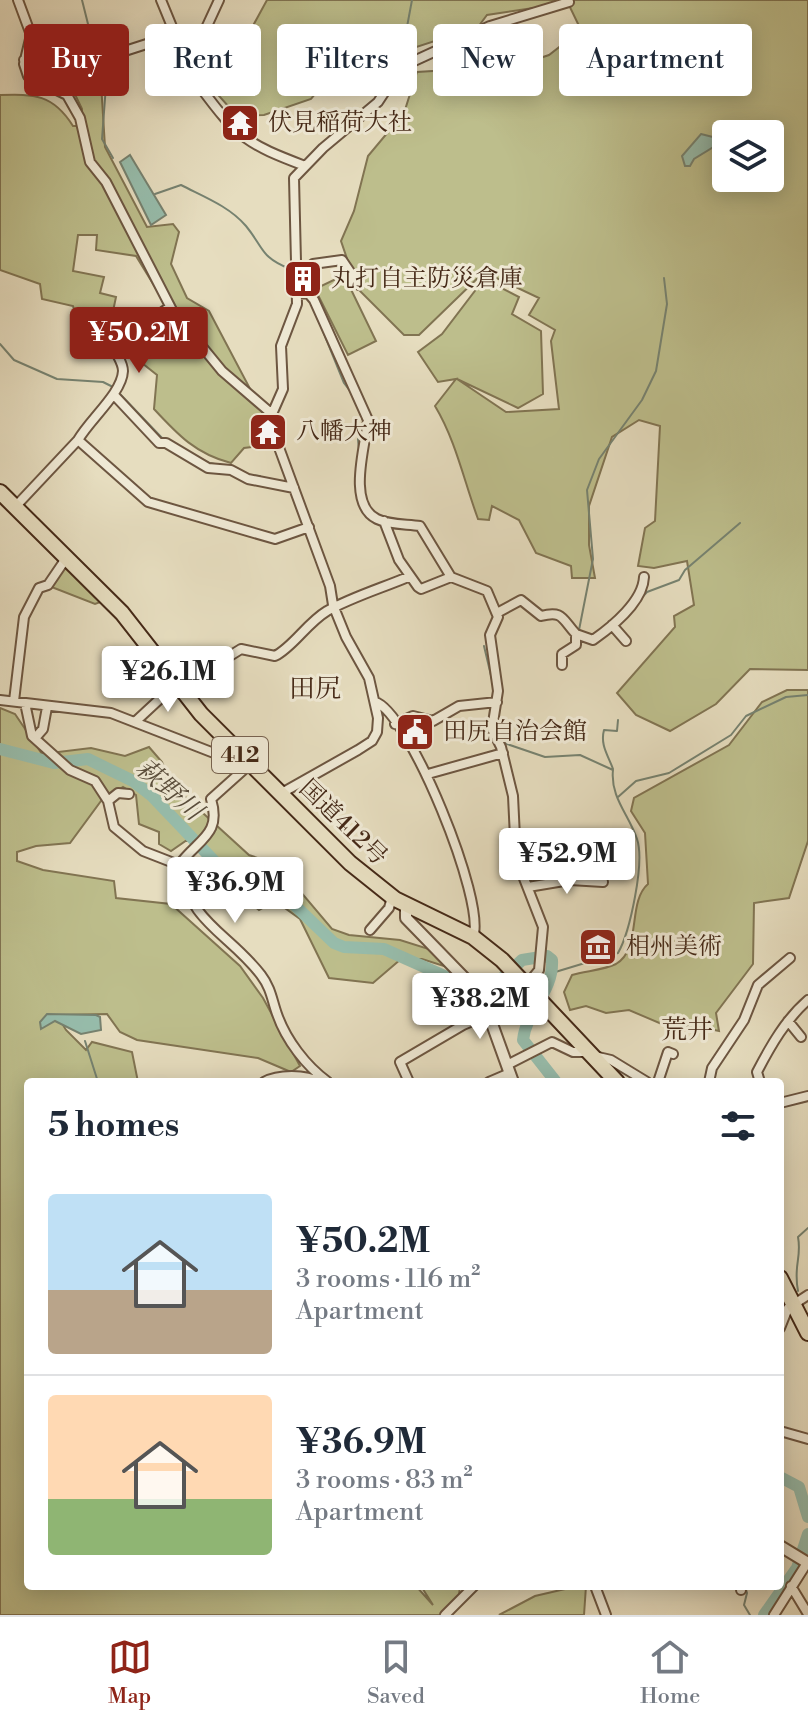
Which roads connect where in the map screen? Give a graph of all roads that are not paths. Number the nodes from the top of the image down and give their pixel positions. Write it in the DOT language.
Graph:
graph roads {
  1 [pos="18,0"];
  2 [pos="161,0"];
  3 [pos="219,0"];
  4 [pos="569,2"];
  5 [pos="25,24"];
  6 [pos="171,24"];
  7 [pos="214,24"];
  8 [pos="68,96"];
  9 [pos="207,96"];
  10 [pos="305,166"];
  11 [pos="359,285"];
  12 [pos="302,294"];
  13 [pos="170,307"];
  14 [pos="130,316"];
  15 [pos="151,319"];
  16 [pos="114,395"];
  17 [pos="272,414"];
  18 [pos="78,440"];
  19 [pos="294,488"];
  20 [pos="0,492"];
  21 [pos="15,507"];
  22 [pos="385,523"];
  23 [pos="309,527"];
  24 [pos="67,557"];
  25 [pos="408,577"];
  26 [pos="448,578"];
  27 [pos="645,579"];
  28 [pos="334,608"];
  29 [pos="497,613"];
  30 [pos="612,625"];
  31 [pos="576,634"];
  32 [pos="626,641"];
  33 [pos="562,665"];
  34 [pos="178,685"];
  35 [pos="0,700"];
  36 [pos="14,701"];
  37 [pos="375,702"];
  38 [pos="495,702"];
  39 [pos="25,703"];
  40 [pos="47,707"];
  41 [pos="136,721"];
  42 [pos="395,724"];
  43 [pos="36,737"];
  44 [pos="500,746"];
  45 [pos="236,751"];
  46 [pos="250,764"];
  47 [pos="428,774"];
  48 [pos="129,794"];
  49 [pos="280,794"];
  50 [pos="108,801"];
  51 [pos="179,865"];
  52 [pos="603,882"];
  53 [pos="528,887"];
  54 [pos="392,897"];
  55 [pos="406,905"];
  56 [pos="375,926"];
  57 [pos="473,937"];
  58 [pos="790,958"];
  59 [pos="529,989"];
  60 [pos="808,1000"];
  61 [pos="489,1014"];
  62 [pos="788,1021"];
  63 [pos="801,1037"];
  64 [pos="668,1052"];
  65 [pos="591,1054"];
  66 [pos="510,1073"];
  67 [pos="279,1078"];
  68 [pos="311,1078"];
  69 [pos="323,1078"];
  70 [pos="407,1078"];
  71 [pos="613,1078"];
  72 [pos="640,1078"];
  73 [pos="659,1078"];
  74 [pos="710,1078"];
  75 [pos="759,1078"];
  76 [pos="808,1096"];
  77 [pos="784,1102"];
  78 [pos="784,1285"];
  79 [pos="808,1295"];
  80 [pos="794,1304"];
  81 [pos="784,1318"];
  82 [pos="808,1333"];
  83 [pos="784,1432"];
  84 [pos="808,1439"];
  85 [pos="784,1548"];
  86 [pos="808,1563"];
  87 [pos="791,1586"];
  88 [pos="470,1590"];
  89 [pos="597,1590"];
  90 [pos="808,1614"];
  91 [pos="445,1615"];
  92 [pos="606,1615"];
  93 [pos="774,1615"];
  1 -- 5 [label="street"];
  2 -- 6 [label="street"];
  3 -- 7 [label="street"];
  4 -- 10 [label="street"];
  8 -- 13 [label="street"];
  9 -- 10 [label="street"];
  10 -- 12 [label="street"];
  11 -- 12 [label="street"];
  12 -- 17 [label="street"];
  12 -- 22 [label="street"];
  13 -- 15 [label="street"];
  13 -- 17 [label="street"];
  14 -- 15 [label="street"];
  15 -- 16 [label="street"];
  16 -- 18 [label="street"];
  16 -- 19 [label="street"];
  17 -- 19 [label="street"];
  18 -- 21 [label="street"];
  18 -- 23 [label="street"];
  19 -- 23 [label="street"];
  20 -- 21 [label="highway, 国道412号 / 412"];
  21 -- 24 [label="highway, 国道412号 / 412"];
  22 -- 25 [label="street"];
  22 -- 26 [label="street"];
  23 -- 28 [label="street"];
  24 -- 34 [label="highway, 国道412号 / 412"];
  24 -- 36 [label="street"];
  25 -- 26 [label="street"];
  25 -- 28 [label="street"];
  26 -- 29 [label="street"];
  27 -- 30 [label="street"];
  28 -- 34 [label="street"];
  28 -- 37 [label="street"];
  29 -- 31 [label="street"];
  29 -- 38 [label="street"];
  30 -- 31 [label="street"];
  30 -- 32 [label="street"];
  31 -- 33 [label="street"];
  34 -- 41 [label="street"];
  34 -- 45 [label="highway, 国道412号 / 412"];
  35 -- 36 [label="street"];
  36 -- 39 [label="street"];
  37 -- 42 [label="street"];
  37 -- 49 [label="street"];
  38 -- 42 [label="street"];
  38 -- 44 [label="street"];
  39 -- 40 [label="street"];
  39 -- 43 [label="street"];
  40 -- 41 [label="street"];
  40 -- 43 [label="street"];
  41 -- 45 [label="street"];
  42 -- 47 [label="street"];
  43 -- 50 [label="street"];
  44 -- 47 [label="street"];
  44 -- 53 [label="street"];
  45 -- 46 [label="highway, 国道412号 / 412"];
  46 -- 49 [label="highway, 国道412号 / 412"];
  46 -- 51 [label="street"];
  47 -- 57 [label="street"];
  48 -- 50 [label="street"];
  49 -- 54 [label="highway, 国道412号 / 412"];
  50 -- 51 [label="street"];
  51 -- 69 [label="street"];
  52 -- 53 [label="street"];
  53 -- 59 [label="street"];
  54 -- 55 [label="highway, 国道412号 / 412"];
  54 -- 56 [label="street"];
  55 -- 57 [label="highway, 国道412号 / 412"];
  55 -- 61 [label="street"];
  57 -- 59 [label="highway, 国道412号 / 412"];
  58 -- 74 [label="street"];
  59 -- 65 [label="highway, 国道412号 / 412"];
  60 -- 62 [label="street"];
  61 -- 66 [label="street"];
  61 -- 70 [label="street"];
  62 -- 63 [label="street"];
  62 -- 75 [label="street"];
  64 -- 73 [label="street"];
  65 -- 66 [label="street"];
  65 -- 71 [label="highway, 国道412号 / 412"];
  65 -- 72 [label="street"];
  67 -- 68 [label="street"];
  76 -- 77 [label="street"];
  78 -- 80 [label="highway"];
  79 -- 80 [label="street"];
  80 -- 81 [label="street"];
  80 -- 82 [label="highway"];
  83 -- 84 [label="street"];
  85 -- 86 [label="street"];
  86 -- 87 [label="street"];
  87 -- 90 [label="street"];
  87 -- 93 [label="street"];
  88 -- 91 [label="street"];
  89 -- 92 [label="street"];
}
